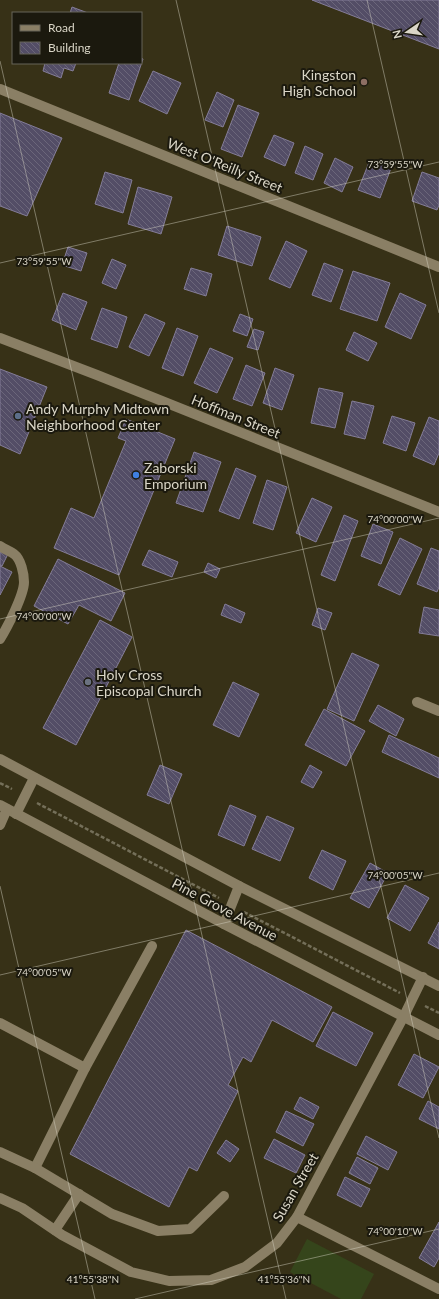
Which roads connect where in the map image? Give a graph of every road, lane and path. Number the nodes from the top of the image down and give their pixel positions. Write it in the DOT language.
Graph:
graph roads {
  1 [pos="0,89"];
  2 [pos="439,267"];
  3 [pos="0,338"];
  4 [pos="439,512"];
  5 [pos="0,546"];
  6 [pos="0,639"];
  7 [pos="417,702"];
  8 [pos="439,711"];
  9 [pos="0,759"];
  10 [pos="34,778"];
  11 [pos="25,796"];
  12 [pos="8,809"];
  13 [pos="0,825"];
  14 [pos="239,886"];
  15 [pos="232,905"];
  16 [pos="224,924"];
  17 [pos="152,946"];
  18 [pos="423,977"];
  19 [pos="439,986"];
  20 [pos="412,999"];
  21 [pos="404,1016"];
  22 [pos="0,1023"];
  23 [pos="439,1035"];
  24 [pos="85,1068"];
  25 [pos="0,1152"];
  26 [pos="35,1168"];
  27 [pos="79,1194"];
  28 [pos="224,1196"];
  29 [pos="0,1198"];
  30 [pos="298,1216"];
  31 [pos="55,1230"];
  32 [pos="439,1289"];
  1 -- 2 [label="street, West O'Reilly Street"];
  3 -- 4 [label="street, Hoffman Street"];
  5 -- 6 [label="street"];
  7 -- 8 [label="street"];
  9 -- 10 [label="street, Pine Grove Avenue"];
  10 -- 11 [label="street"];
  10 -- 14 [label="street, Pine Grove Avenue"];
  11 -- 12 [label="street"];
  11 -- 15 [label="path"];
  12 -- 13 [label="street"];
  12 -- 16 [label="street, Pine Grove Avenue"];
  14 -- 15 [label="street"];
  14 -- 18 [label="street, Pine Grove Avenue"];
  15 -- 16 [label="street"];
  15 -- 20 [label="path"];
  16 -- 21 [label="street, Pine Grove Avenue"];
  17 -- 24 [label="street"];
  18 -- 19 [label="street, Pine Grove Avenue"];
  18 -- 20 [label="street, Susan Street"];
  20 -- 21 [label="street, Susan Street"];
  21 -- 23 [label="street, Pine Grove Avenue"];
  21 -- 30 [label="street, Susan Street"];
  22 -- 24 [label="street"];
  24 -- 26 [label="street"];
  25 -- 26 [label="street"];
  26 -- 27 [label="street"];
  27 -- 28 [label="street"];
  27 -- 31 [label="street"];
  29 -- 31 [label="street, Susan Street"];
  30 -- 31 [label="street, Susan Street"];
  30 -- 32 [label="street"];
}
